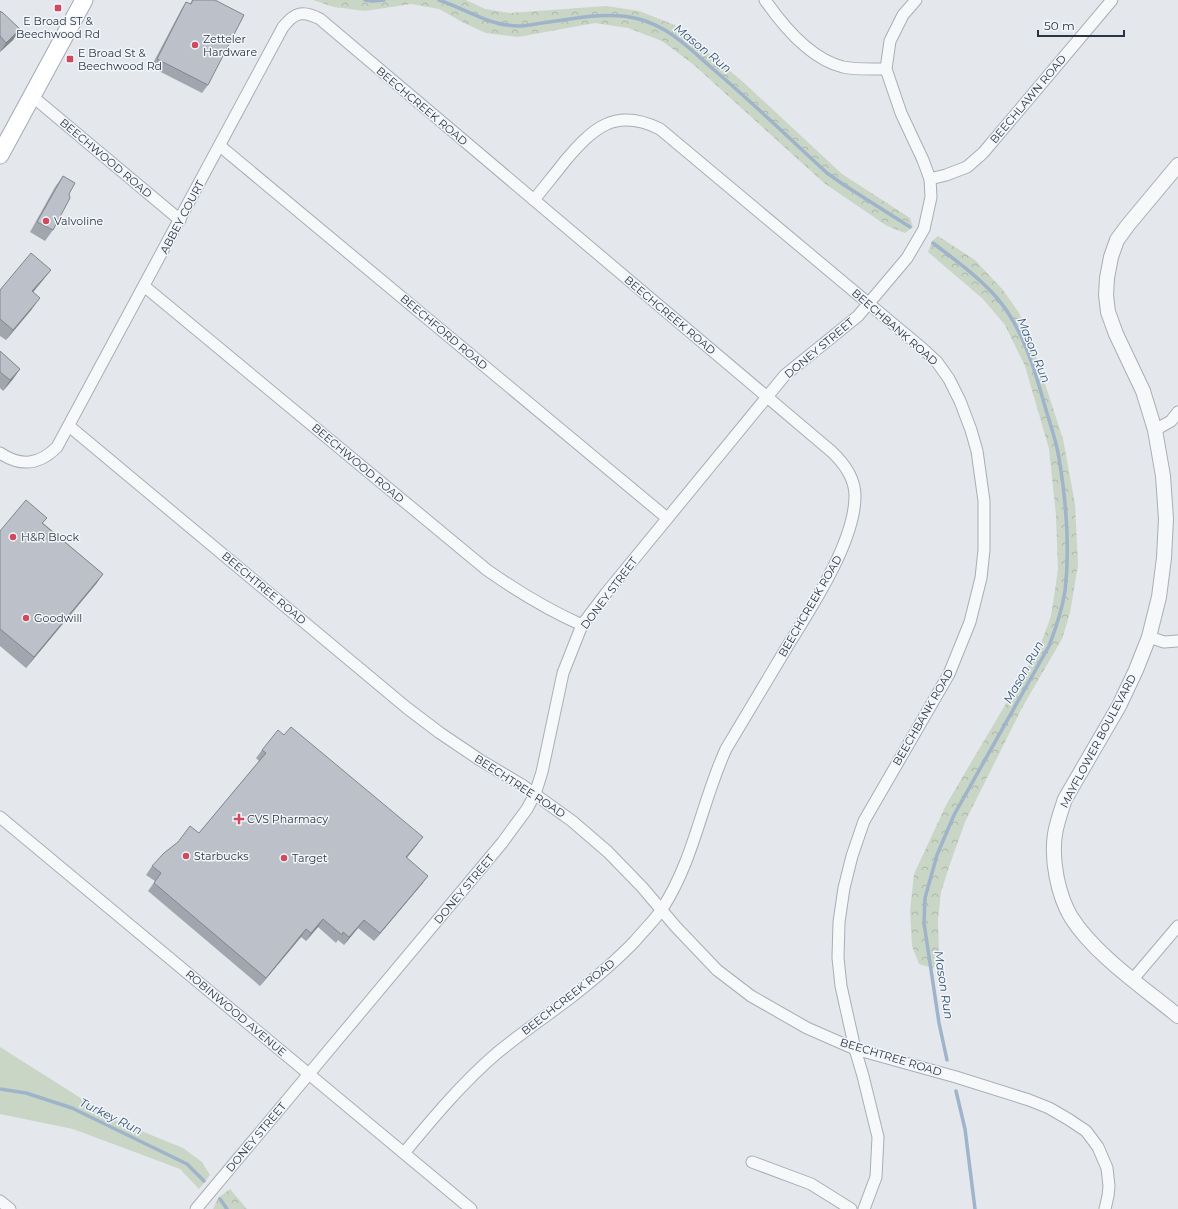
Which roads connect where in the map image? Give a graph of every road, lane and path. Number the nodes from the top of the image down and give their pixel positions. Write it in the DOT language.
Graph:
graph roads {
  1 [pos="84,0"];
  2 [pos="765,0"];
  3 [pos="916,0"];
  4 [pos="1112,0"];
  5 [pos="300,13"];
  6 [pos="886,69"];
  7 [pos="32,96"];
  8 [pos="220,146"];
  9 [pos="0,155"];
  10 [pos="1178,165"];
  11 [pos="930,179"];
  12 [pos="534,200"];
  13 [pos="180,220"];
  14 [pos="144,286"];
  15 [pos="869,304"];
  16 [pos="767,397"];
  17 [pos="1178,412"];
  18 [pos="69,426"];
  19 [pos="1155,430"];
  20 [pos="0,453"];
  21 [pos="667,518"];
  22 [pos="582,625"];
  23 [pos="1149,637"];
  24 [pos="1178,641"];
  25 [pos="535,794"];
  26 [pos="0,817"];
  27 [pos="662,909"];
  28 [pos="1178,926"];
  29 [pos="1133,979"];
  30 [pos="1178,1016"];
  31 [pos="855,1049"];
  32 [pos="309,1074"];
  33 [pos="404,1153"];
  34 [pos="752,1162"];
  35 [pos="0,1201"];
  36 [pos="10,1209"];
  37 [pos="196,1209"];
  38 [pos="471,1209"];
  39 [pos="851,1209"];
  40 [pos="864,1209"];
  41 [pos="1105,1209"];
  1 -- 7 [label="main road"];
  2 -- 6 [label="street"];
  3 -- 6 [label="street, DONEY STREET"];
  4 -- 11 [label="street, BEECHLAWN ROAD"];
  5 -- 8 [label="street, ABBEY COURT"];
  5 -- 12 [label="street, BEECHCREEK ROAD"];
  6 -- 11 [label="street, DONEY STREET"];
  7 -- 9 [label="main road"];
  7 -- 13 [label="street, BEECHWOOD ROAD"];
  8 -- 13 [label="street, ABBEY COURT"];
  8 -- 21 [label="street, BEECHFORD ROAD"];
  10 -- 19 [label="street, MAYFLOWER BOULEVARD"];
  11 -- 15 [label="street, DONEY STREET"];
  12 -- 15 [label="street, BEECHBANK ROAD"];
  12 -- 16 [label="street, BEECHCREEK ROAD"];
  13 -- 14 [label="street, ABBEY COURT"];
  14 -- 18 [label="street, ABBEY COURT"];
  14 -- 22 [label="street, BEECHWOOD ROAD"];
  15 -- 16 [label="street, DONEY STREET"];
  15 -- 31 [label="street, BEECHBANK ROAD"];
  16 -- 21 [label="street, DONEY STREET"];
  16 -- 27 [label="street, BEECHCREEK ROAD"];
  17 -- 19 [label="street"];
  18 -- 20 [label="street"];
  18 -- 25 [label="street, BEECHTREE ROAD"];
  19 -- 23 [label="street, MAYFLOWER BOULEVARD"];
  21 -- 22 [label="street, DONEY STREET"];
  22 -- 25 [label="street, DONEY STREET"];
  23 -- 24 [label="street"];
  23 -- 29 [label="street, MAYFLOWER BOULEVARD"];
  25 -- 27 [label="street, BEECHTREE ROAD"];
  25 -- 32 [label="street, DONEY STREET"];
  26 -- 32 [label="street, ROBINWOOD AVENUE"];
  27 -- 31 [label="street, BEECHTREE ROAD"];
  27 -- 33 [label="street, BEECHCREEK ROAD"];
  28 -- 29 [label="street"];
  29 -- 30 [label="street, MAYFLOWER BOULEVARD"];
  31 -- 40 [label="street, BEECHBANK ROAD"];
  31 -- 41 [label="street, BEECHTREE ROAD"];
  32 -- 33 [label="street, ROBINWOOD AVENUE"];
  32 -- 37 [label="street, DONEY STREET"];
  33 -- 38 [label="street, ROBINWOOD AVENUE"];
  34 -- 39 [label="street"];
  35 -- 36 [label="street"];
}
